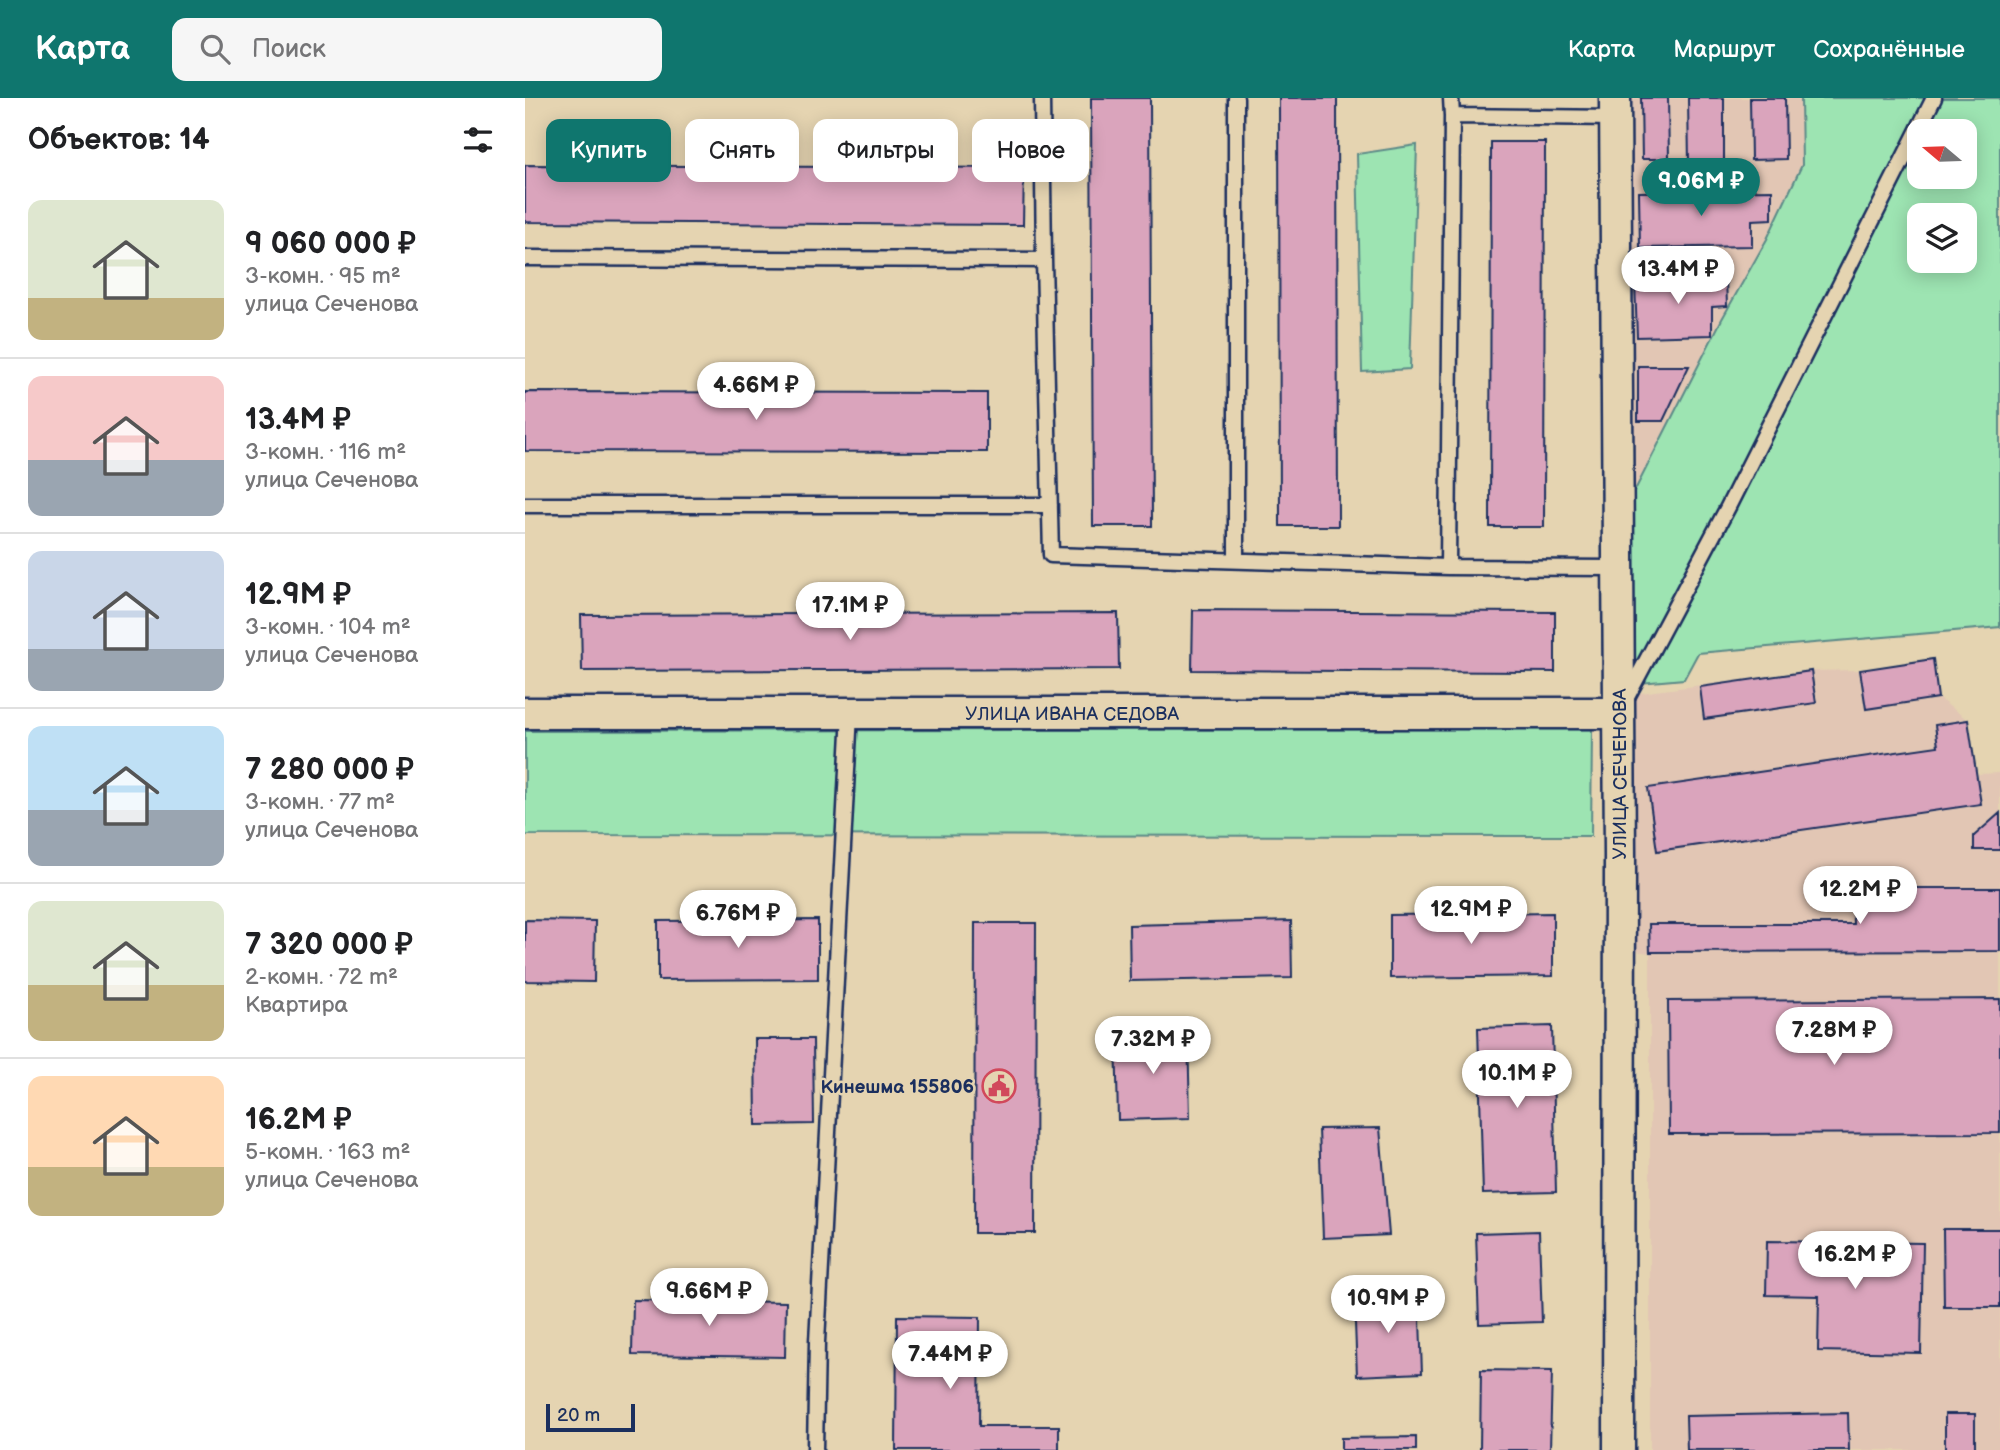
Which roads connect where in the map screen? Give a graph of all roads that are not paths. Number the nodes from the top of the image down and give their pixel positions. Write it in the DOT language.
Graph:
graph roads {
  1 [pos="1042,98"];
  2 [pos="1236,98"];
  3 [pos="1451,98"];
  4 [pos="1934,98"];
  5 [pos="1615,108"];
  6 [pos="1452,116"];
  7 [pos="525,258"];
  8 [pos="1044,260"];
  9 [pos="525,505"];
  10 [pos="1050,505"];
  11 [pos="1236,561"];
  12 [pos="1448,567"];
  13 [pos="1618,568"];
  14 [pos="525,713"];
  15 [pos="850,713"];
  16 [pos="1619,713"];
  17 [pos="815,1450"];
  18 [pos="1619,1450"];
  1 -- 8 [label="lane"];
  2 -- 11 [label="lane"];
  3 -- 6 [label="lane"];
  4 -- 16 [label="lane"];
  5 -- 6 [label="lane"];
  5 -- 13 [label="street, УЛИЦА СЕЧЕНОВА"];
  6 -- 12 [label="lane"];
  7 -- 8 [label="lane"];
  8 -- 10 [label="lane"];
  9 -- 10 [label="lane"];
  10 -- 11 [label="lane"];
  11 -- 12 [label="lane"];
  12 -- 13 [label="lane"];
  13 -- 16 [label="street, УЛИЦА СЕЧЕНОВА"];
  14 -- 15 [label="street, УЛИЦА ИВАНА СЕДОВА"];
  15 -- 16 [label="street, УЛИЦА ИВАНА СЕДОВА"];
  15 -- 17 [label="lane"];
  16 -- 18 [label="street, УЛИЦА СЕЧЕНОВА"];
}
